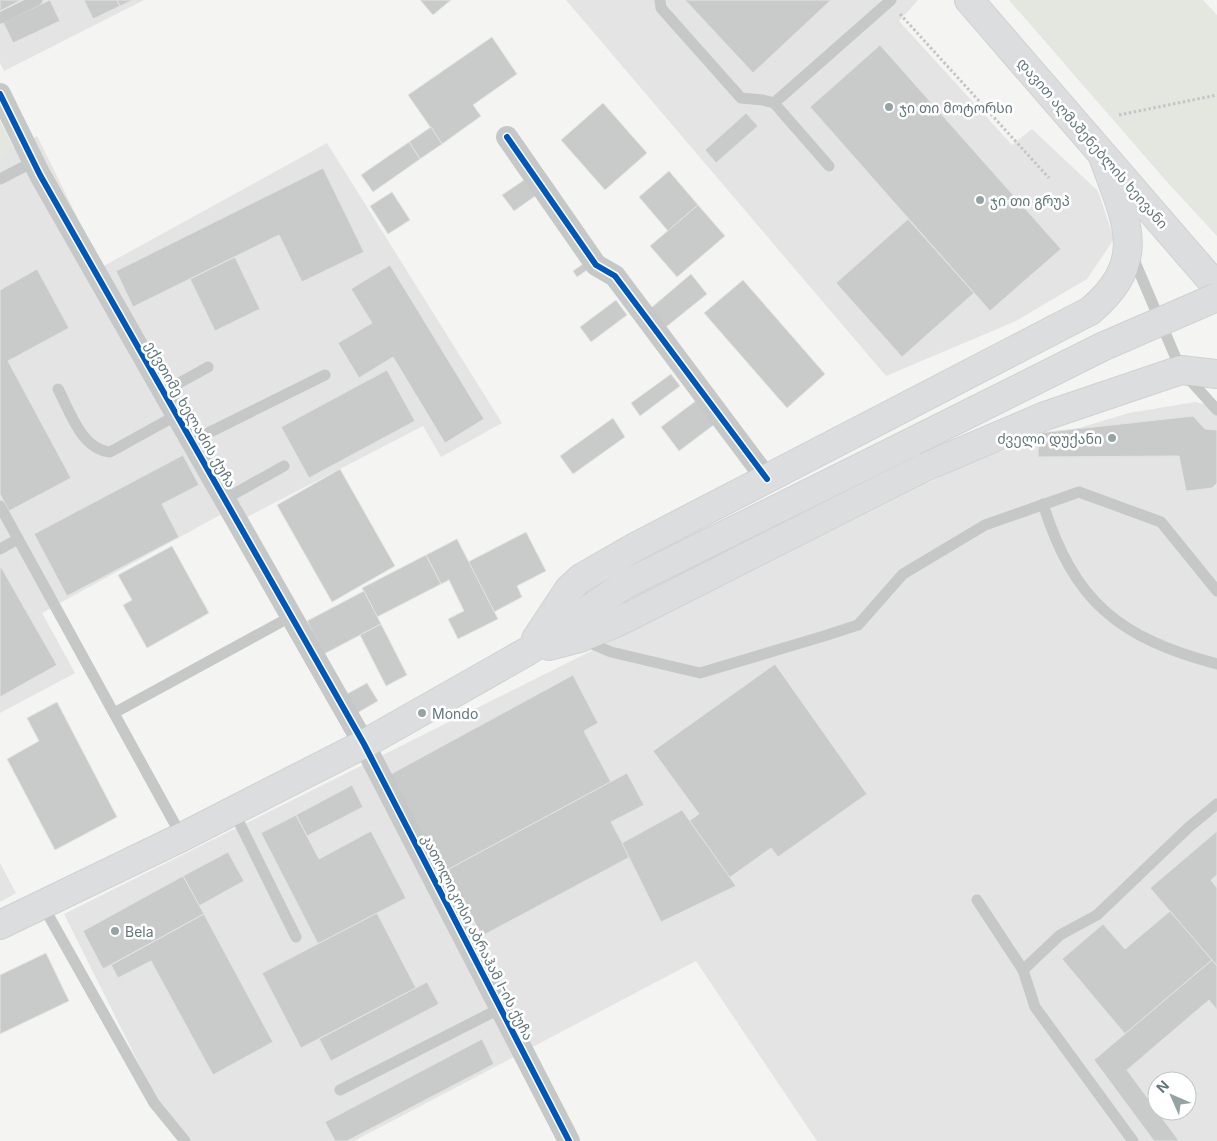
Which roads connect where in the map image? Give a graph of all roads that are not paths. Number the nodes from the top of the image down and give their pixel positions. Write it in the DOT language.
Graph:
graph roads {
  1 [pos="37,0"];
  2 [pos="660,0"];
  3 [pos="969,0"];
  4 [pos="890,1"];
  5 [pos="0,18"];
  6 [pos="0,94"];
  7 [pos="774,103"];
  8 [pos="507,137"];
  9 [pos="1102,154"];
  10 [pos="33,162"];
  11 [pos="829,166"];
  12 [pos="0,179"];
  13 [pos="1129,249"];
  14 [pos="1217,287"];
  15 [pos="1217,297"];
  16 [pos="208,367"];
  17 [pos="1182,370"];
  18 [pos="1217,374"];
  19 [pos="325,375"];
  20 [pos="58,389"];
  21 [pos="163,392"];
  22 [pos="1217,410"];
  23 [pos="177,415"];
  24 [pos="192,441"];
  25 [pos="284,466"];
  26 [pos="768,479"];
  27 [pos="224,499"];
  28 [pos="1043,504"];
  29 [pos="0,506"];
  30 [pos="18,539"];
  31 [pos="0,549"];
  32 [pos="1217,591"];
  33 [pos="292,616"];
  34 [pos="580,638"];
  35 [pos="528,651"];
  36 [pos="1217,664"];
  37 [pos="114,713"];
  38 [pos="364,744"];
  39 [pos="1217,804"];
  40 [pos="233,810"];
  41 [pos="182,837"];
  42 [pos="977,900"];
  43 [pos="42,904"];
  44 [pos="0,925"];
  45 [pos="296,937"];
  46 [pos="1023,970"];
  47 [pos="501,1008"];
  48 [pos="340,1090"];
  49 [pos="185,1141"];
  50 [pos="569,1141"];
  51 [pos="1133,1141"];
  1 -- 5 [label="lane"];
  2 -- 7 [label="lane"];
  3 -- 9 [label="main road, დავით აღმაშენებლის ხეივანი"];
  4 -- 7 [label="lane"];
  6 -- 10 [label="street, ექვთიმე ხელაძის ქუჩა"];
  7 -- 11 [label="lane"];
  8 -- 26 [label="street"];
  9 -- 13 [label="main road"];
  9 -- 14 [label="main road, დავით აღმაშენებლის ხეივანი"];
  10 -- 12 [label="lane"];
  10 -- 21 [label="street, ექვთიმე ხელაძის ქუჩა"];
  13 -- 17 [label="lane"];
  13 -- 26 [label="main road"];
  15 -- 35 [label="main road, bridge"];
  16 -- 21 [label="lane"];
  17 -- 18 [label="main road"];
  17 -- 22 [label="lane"];
  17 -- 34 [label="main road"];
  19 -- 24 [label="lane"];
  20 -- 23 [label="lane"];
  21 -- 23 [label="street, ექვთიმე ხელაძის ქუჩა"];
  23 -- 24 [label="street, ექვთიმე ხელაძის ქუჩა"];
  24 -- 27 [label="street, ექვთიმე ხელაძის ქუჩა"];
  25 -- 27 [label="lane"];
  26 -- 35 [label="main road"];
  27 -- 33 [label="street, ექვთიმე ხელაძის ქუჩა"];
  28 -- 32 [label="lane"];
  28 -- 34 [label="lane"];
  28 -- 36 [label="lane"];
  29 -- 30 [label="lane"];
  30 -- 31 [label="lane"];
  30 -- 37 [label="lane"];
  33 -- 37 [label="lane"];
  33 -- 38 [label="street, ექვთიმე ხელაძის ქუჩა"];
  34 -- 35 [label="main road"];
  35 -- 38 [label="main road"];
  37 -- 41 [label="lane"];
  38 -- 40 [label="main road"];
  38 -- 47 [label="street, კათოლიკოსი აბრაჰამ I-ის ქუჩა"];
  39 -- 46 [label="lane"];
  40 -- 41 [label="main road"];
  40 -- 45 [label="lane"];
  41 -- 43 [label="main road"];
  42 -- 46 [label="lane"];
  43 -- 44 [label="main road"];
  43 -- 49 [label="lane"];
  46 -- 51 [label="lane"];
  47 -- 48 [label="lane"];
  47 -- 50 [label="street, კათოლიკოსი აბრაჰამ I-ის ქუჩა"];
}
